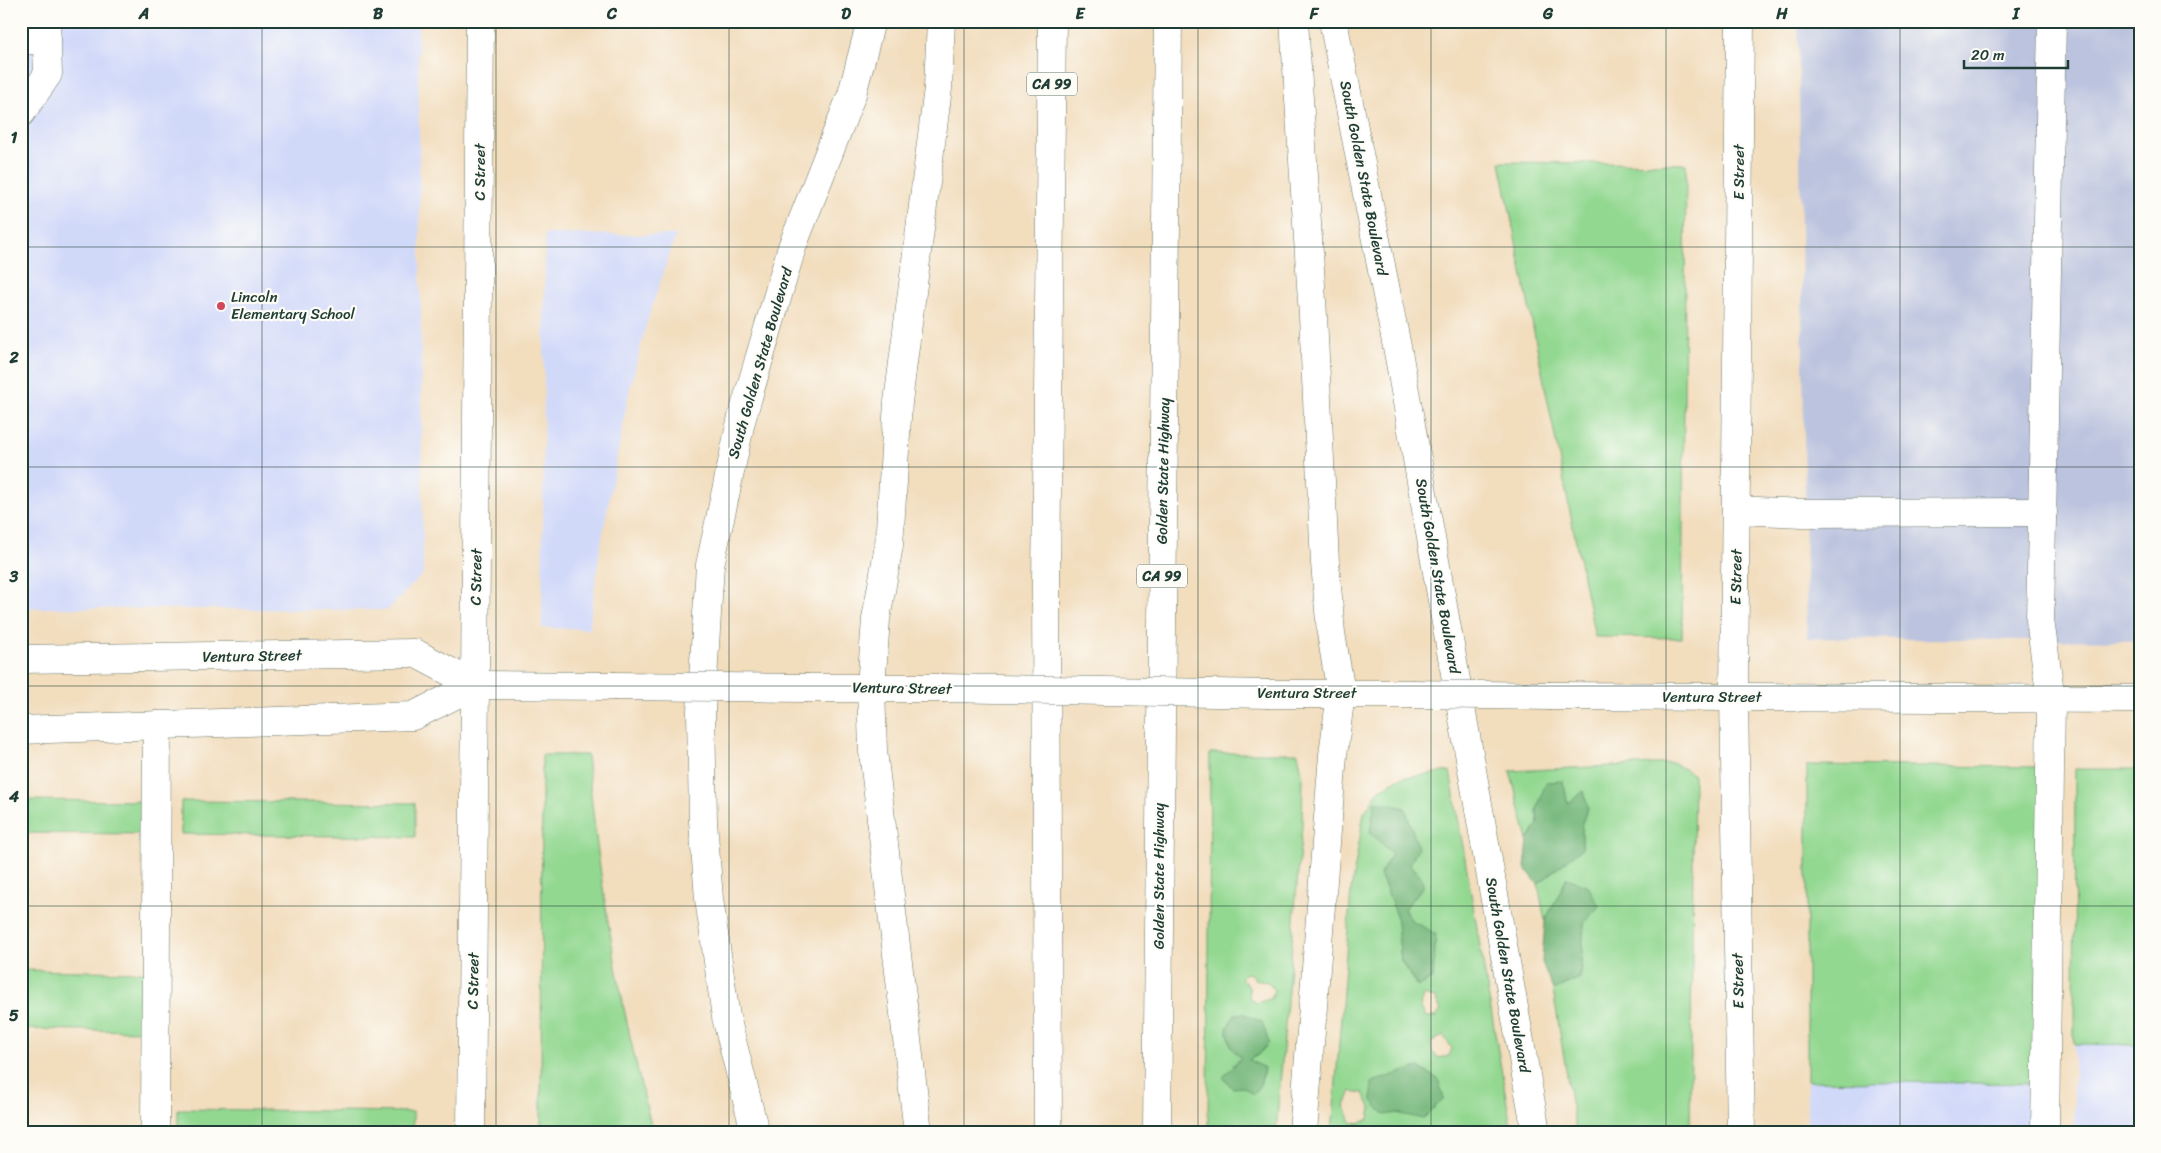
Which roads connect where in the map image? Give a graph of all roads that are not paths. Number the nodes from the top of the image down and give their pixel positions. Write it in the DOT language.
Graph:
graph roads {
  1 [pos="480,21"];
  2 [pos="871,21"];
  3 [pos="941,21"];
  4 [pos="1052,21"];
  5 [pos="1168,21"];
  6 [pos="1294,21"];
  7 [pos="1333,21"];
  8 [pos="1740,21"];
  9 [pos="2052,21"];
  10 [pos="38,34"];
  11 [pos="21,113"];
  12 [pos="1736,510"];
  13 [pos="2043,512"];
  14 [pos="21,659"];
  15 [pos="475,685"];
  16 [pos="871,686"];
  17 [pos="1341,693"];
  18 [pos="1734,697"];
  19 [pos="2051,699"];
  20 [pos="2140,699"];
  21 [pos="157,725"];
  22 [pos="21,730"];
  23 [pos="155,1132"];
  24 [pos="471,1132"];
  25 [pos="755,1132"];
  26 [pos="918,1132"];
  27 [pos="1048,1132"];
  28 [pos="1157,1132"];
  29 [pos="1303,1132"];
  30 [pos="1536,1132"];
  31 [pos="1741,1132"];
  32 [pos="2046,1132"];
  1 -- 15 [label="main road, C Street"];
  2 -- 25 [label="main road, South Golden State Boulevard"];
  3 -- 16 [label="main road"];
  4 -- 27 [label="main road, CA 99"];
  5 -- 28 [label="main road, Golden State Highway / CA 99"];
  6 -- 17 [label="main road"];
  7 -- 30 [label="main road, South Golden State Boulevard"];
  8 -- 12 [label="main road, E Street"];
  9 -- 13 [label="main road"];
  10 -- 11 [label="main road"];
  12 -- 13 [label="main road"];
  12 -- 18 [label="main road, E Street"];
  13 -- 19 [label="main road"];
  14 -- 15 [label="main road, Ventura Street"];
  15 -- 16 [label="main road, Ventura Street, bridge"];
  15 -- 21 [label="main road, Ventura Street"];
  15 -- 24 [label="main road, C Street"];
  16 -- 17 [label="main road, Ventura Street, bridge"];
  16 -- 26 [label="main road"];
  17 -- 18 [label="main road, Ventura Street, bridge"];
  17 -- 29 [label="main road"];
  18 -- 19 [label="main road, Ventura Street"];
  18 -- 31 [label="main road, E Street"];
  19 -- 20 [label="main road, Ventura Street"];
  19 -- 32 [label="main road"];
  21 -- 22 [label="main road, Ventura Street"];
  21 -- 23 [label="main road"];
}
